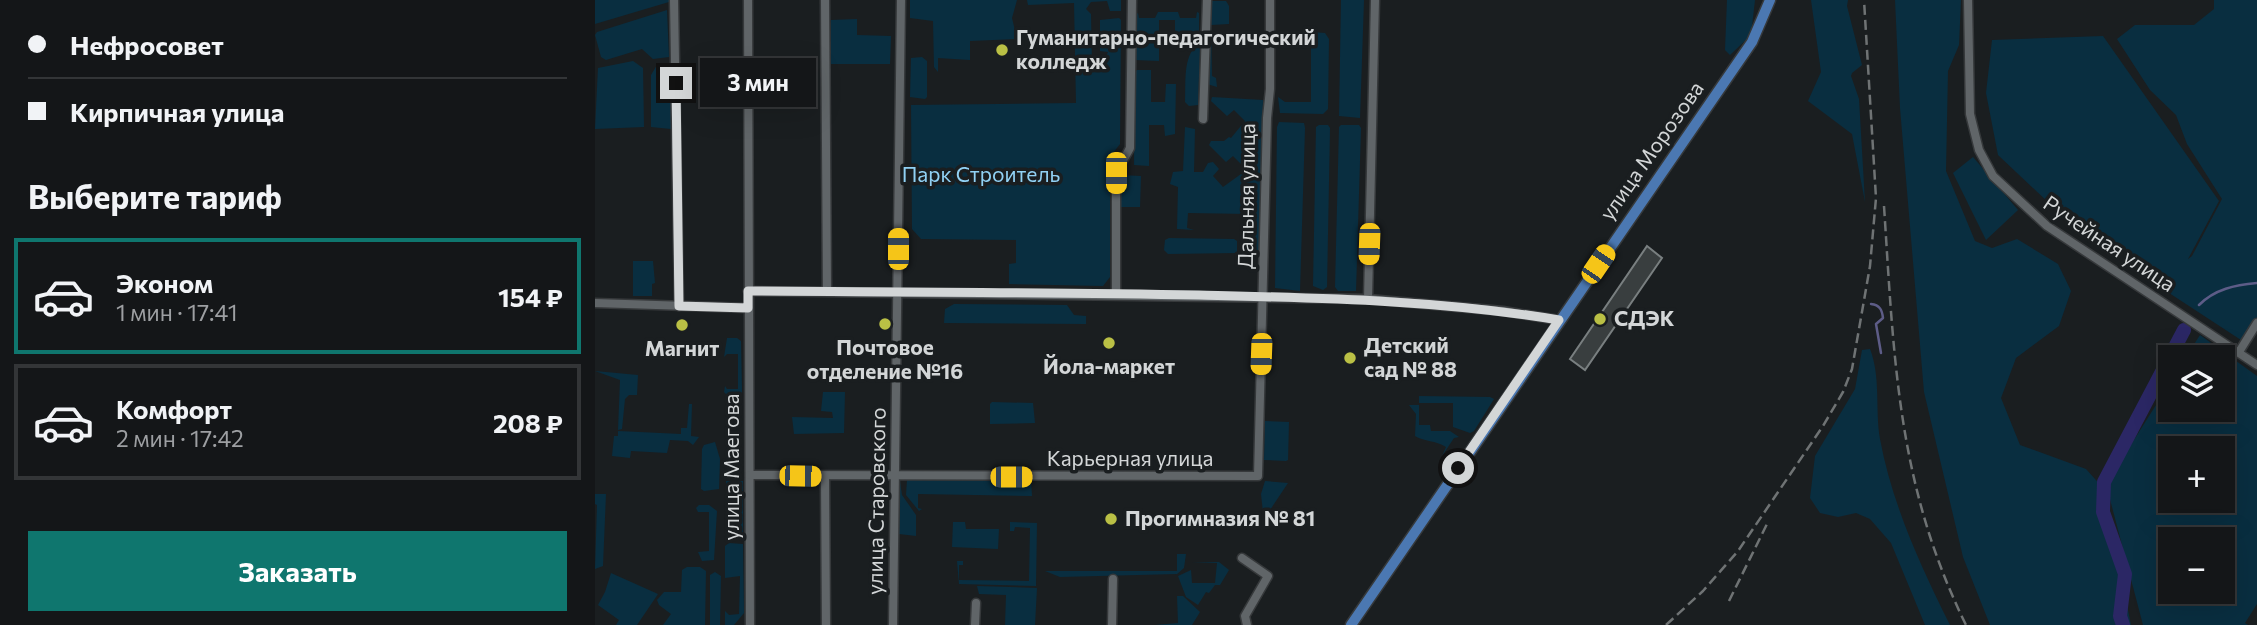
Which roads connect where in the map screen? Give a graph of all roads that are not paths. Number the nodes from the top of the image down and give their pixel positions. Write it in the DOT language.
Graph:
graph roads {
  1 [pos="674,0"];
  2 [pos="748,0"];
  3 [pos="825,0"];
  4 [pos="901,0"];
  5 [pos="1132,0"];
  6 [pos="1207,0"];
  7 [pos="1270,0"];
  8 [pos="1375,0"];
  9 [pos="1770,0"];
  10 [pos="1969,0"];
  11 [pos="1203,119"];
  12 [pos="748,291"];
  13 [pos="827,292"];
  14 [pos="898,292"];
  15 [pos="1116,294"];
  16 [pos="1262,296"];
  17 [pos="1367,299"];
  18 [pos="595,303"];
  19 [pos="679,306"];
  20 [pos="748,308"];
  21 [pos="1559,320"];
  22 [pos="2257,323"];
  23 [pos="2239,352"];
  24 [pos="2257,365"];
  25 [pos="750,475"];
  26 [pos="825,476"];
  27 [pos="1258,476"];
  28 [pos="895,477"];
  29 [pos="1242,558"];
  30 [pos="1112,579"];
  31 [pos="976,603"];
  32 [pos="750,625"];
  33 [pos="826,625"];
  34 [pos="893,625"];
  35 [pos="975,625"];
  36 [pos="1112,625"];
  37 [pos="1247,625"];
  38 [pos="1351,625"];
  1 -- 19 [label="street"];
  2 -- 12 [label="street"];
  3 -- 13 [label="street"];
  4 -- 14 [label="street, улица Старовского"];
  5 -- 15 [label="street"];
  6 -- 11 [label="street"];
  7 -- 16 [label="street, Дальняя улица"];
  8 -- 17 [label="street"];
  9 -- 21 [label="main road, улица Морозова"];
  10 -- 23 [label="street, Ручейная улица"];
  12 -- 13 [label="street"];
  12 -- 20 [label="street, улица Маегова"];
  13 -- 14 [label="street"];
  14 -- 15 [label="street"];
  14 -- 28 [label="street, улица Старовского"];
  15 -- 16 [label="street"];
  16 -- 17 [label="street"];
  16 -- 27 [label="street, Дальняя улица"];
  17 -- 21 [label="street"];
  18 -- 19 [label="street"];
  19 -- 20 [label="street"];
  20 -- 25 [label="street, улица Маегова"];
  21 -- 38 [label="main road, улица Морозова"];
  22 -- 23 [label="street"];
  23 -- 24 [label="street, Ручейная улица"];
  25 -- 26 [label="street, Карьерная улица"];
  25 -- 32 [label="street, улица Маегова"];
  26 -- 28 [label="street, Карьерная улица"];
  26 -- 33 [label="street"];
  27 -- 28 [label="street, Карьерная улица"];
  28 -- 34 [label="street, улица Старовского"];
  29 -- 37 [label="street"];
  30 -- 36 [label="street"];
  31 -- 35 [label="street"];
}
